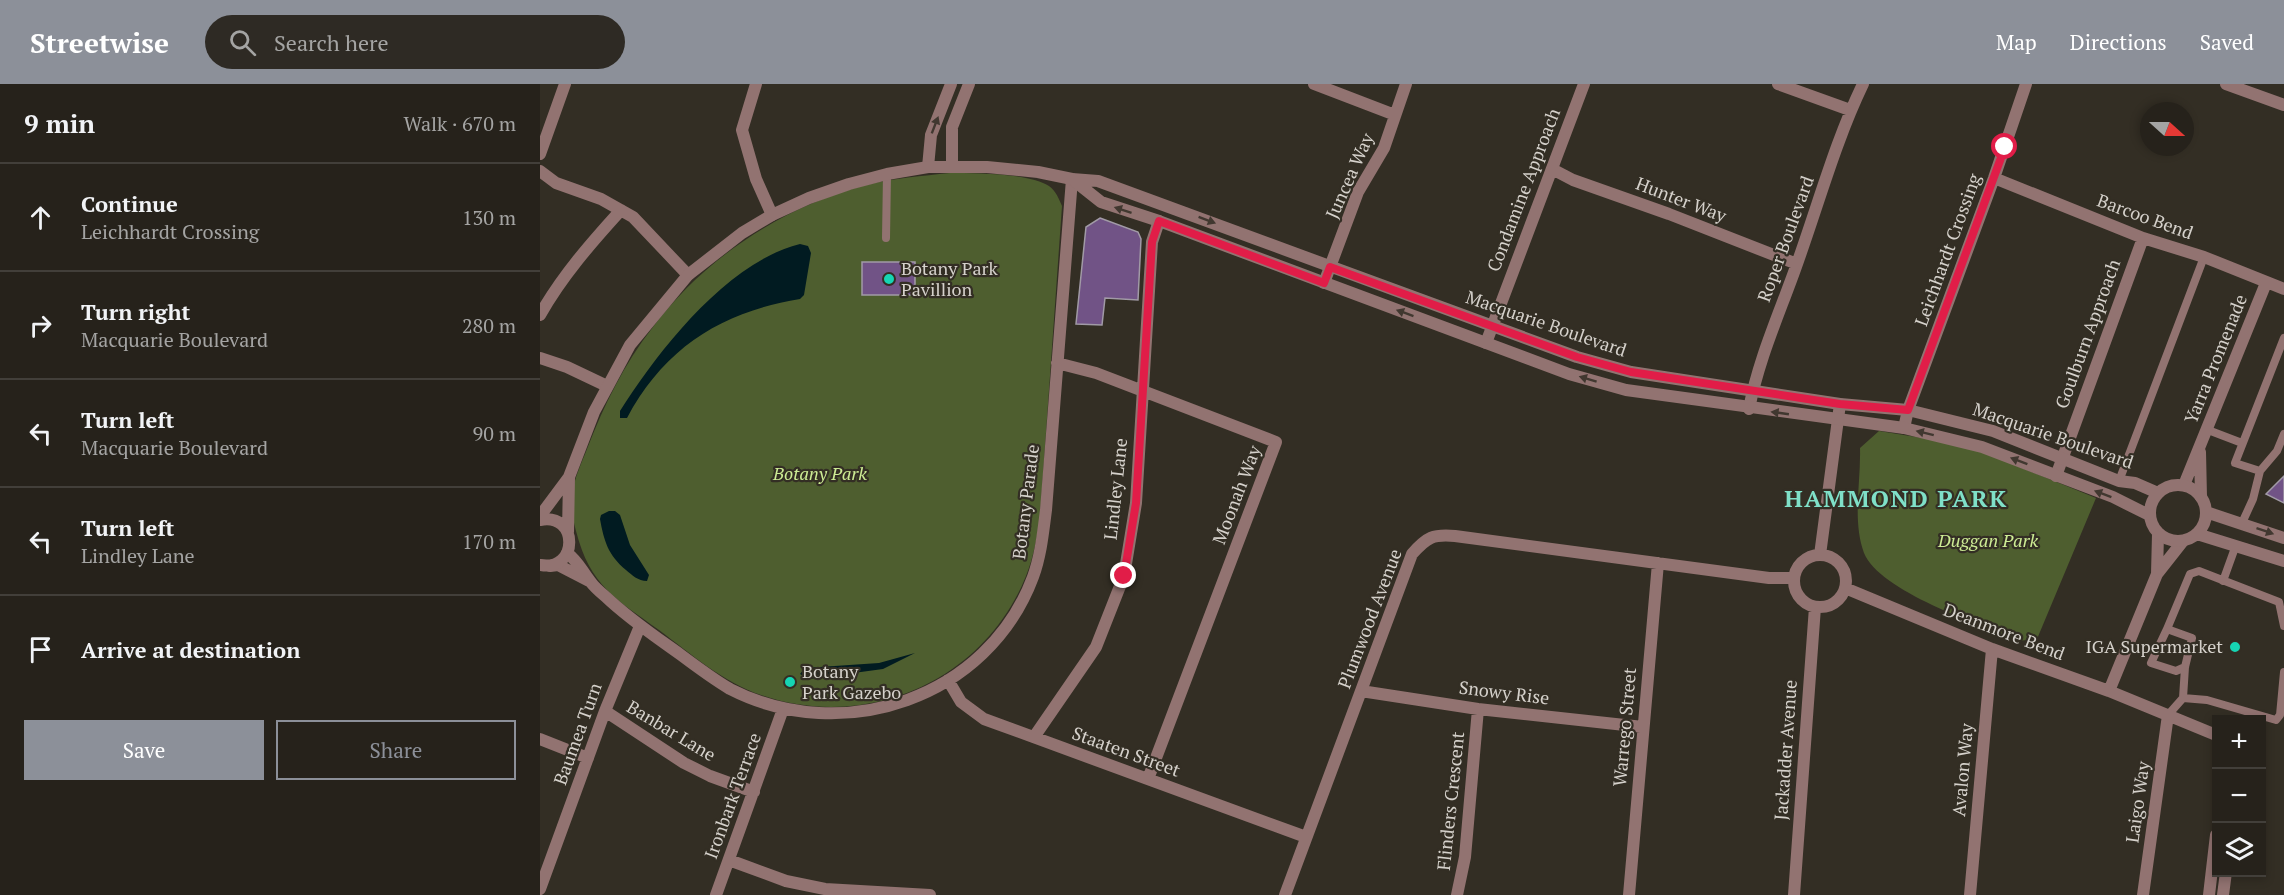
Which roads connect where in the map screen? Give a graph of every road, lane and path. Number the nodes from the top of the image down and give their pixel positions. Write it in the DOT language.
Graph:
graph roads {
  1 [pos="565,84"];
  2 [pos="756,84"];
  3 [pos="951,84"];
  4 [pos="969,84"];
  5 [pos="1314,84"];
  6 [pos="1406,84"];
  7 [pos="1584,84"];
  8 [pos="1778,84"];
  9 [pos="1863,84"];
  10 [pos="2026,84"];
  11 [pos="2226,84"];
  12 [pos="2284,105"];
  13 [pos="1850,110"];
  14 [pos="1395,115"];
  15 [pos="540,154"];
  16 [pos="952,166"];
  17 [pos="928,167"];
  18 [pos="1552,170"];
  19 [pos="540,171"];
  20 [pos="886,174"];
  21 [pos="1994,178"];
  22 [pos="1072,179"];
  23 [pos="621,210"];
  24 [pos="772,215"];
  25 [pos="1159,221"];
  26 [pos="886,238"];
  27 [pos="2143,238"];
  28 [pos="2204,257"];
  29 [pos="1797,264"];
  30 [pos="1330,267"];
  31 [pos="688,275"];
  32 [pos="1324,283"];
  33 [pos="2266,283"];
  34 [pos="2284,289"];
  35 [pos="540,315"];
  36 [pos="1492,326"];
  37 [pos="2284,338"];
  38 [pos="1486,343"];
  39 [pos="540,358"];
  40 [pos="1057,363"];
  41 [pos="607,386"];
  42 [pos="1753,389"];
  43 [pos="1143,392"];
  44 [pos="1840,404"];
  45 [pos="1749,409"];
  46 [pos="1908,410"];
  47 [pos="1838,420"];
  48 [pos="1904,428"];
  49 [pos="2208,430"];
  50 [pos="2284,434"];
  51 [pos="2242,443"];
  52 [pos="2199,448"];
  53 [pos="2062,457"];
  54 [pos="2260,471"];
  55 [pos="2056,476"];
  56 [pos="569,477"];
  57 [pos="2120,481"];
  58 [pos="2184,486"];
  59 [pos="2158,493"];
  60 [pos="2201,497"];
  61 [pos="2206,512"];
  62 [pos="2150,515"];
  63 [pos="540,518"];
  64 [pos="2242,523"];
  65 [pos="568,532"];
  66 [pos="2158,534"];
  67 [pos="2197,534"];
  68 [pos="2284,538"];
  69 [pos="2183,541"];
  70 [pos="2236,545"];
  71 [pos="567,553"];
  72 [pos="1820,555"];
  73 [pos="2284,561"];
  74 [pos="1658,563"];
  75 [pos="545,566"];
  76 [pos="2157,574"];
  77 [pos="1794,578"];
  78 [pos="590,581"];
  79 [pos="2223,581"];
  80 [pos="1845,588"];
  81 [pos="1815,607"];
  82 [pos="640,626"];
  83 [pos="2284,626"];
  84 [pos="2167,629"];
  85 [pos="1992,649"];
  86 [pos="2185,667"];
  87 [pos="2284,672"];
  88 [pos="948,680"];
  89 [pos="1361,691"];
  90 [pos="2109,691"];
  91 [pos="2183,698"];
  92 [pos="783,709"];
  93 [pos="1478,709"];
  94 [pos="605,711"];
  95 [pos="2169,715"];
  96 [pos="2282,718"];
  97 [pos="1643,727"];
  98 [pos="2212,733"];
  99 [pos="1035,737"];
  100 [pos="540,739"];
  101 [pos="588,758"];
  102 [pos="1148,779"];
  103 [pos="754,792"];
  104 [pos="1306,837"];
  105 [pos="729,860"];
  106 [pos="2212,872"];
  107 [pos="2225,877"];
  108 [pos="540,889"];
  109 [pos="901,894"];
  110 [pos="716,895"];
  111 [pos="930,895"];
  112 [pos="1285,895"];
  113 [pos="1457,895"];
  114 [pos="1629,895"];
  115 [pos="1794,895"];
  116 [pos="1970,895"];
  117 [pos="2143,895"];
  118 [pos="2209,895"];
  119 [pos="2223,895"];
  1 -- 15 [label="street"];
  2 -- 24 [label="street"];
  17 -- 3 [label="street, one-way"];
  4 -- 16 [label="street"];
  5 -- 14 [label="street"];
  6 -- 14 [label="street, Juncea Way"];
  7 -- 18 [label="street, Condamine Approach"];
  8 -- 13 [label="street"];
  9 -- 13 [label="street, Roper Boulevard"];
  10 -- 21 [label="street, Leichhardt Crossing"];
  11 -- 12 [label="street"];
  13 -- 29 [label="street, Roper Boulevard"];
  14 -- 30 [label="street, Juncea Way"];
  16 -- 17 [label="street, Macquarie Boulevard"];
  16 -- 22 [label="street, Macquarie Boulevard"];
  17 -- 20 [label="street, Macquarie Boulevard"];
  18 -- 29 [label="street, Hunter Way"];
  18 -- 36 [label="street, Condamine Approach"];
  19 -- 23 [label="street"];
  20 -- 24 [label="street, Macquarie Boulevard"];
  20 -- 26 [label="lane"];
  21 -- 27 [label="street, Barcoo Bend"];
  21 -- 46 [label="street, Leichhardt Crossing"];
  25 -- 22 [label="street, Macquarie Boulevard, one-way"];
  22 -- 30 [label="street, Macquarie Boulevard, one-way"];
  22 -- 40 [label="street, Botany Parade"];
  23 -- 31 [label="street"];
  23 -- 35 [label="street"];
  24 -- 31 [label="street, Macquarie Boulevard"];
  25 -- 32 [label="street, Macquarie Boulevard"];
  25 -- 43 [label="street, Lindley Lane"];
  27 -- 28 [label="street, Barcoo Bend"];
  27 -- 53 [label="street, Goulburn Approach"];
  28 -- 33 [label="street, Barcoo Bend"];
  28 -- 57 [label="lane"];
  29 -- 42 [label="street, Roper Boulevard"];
  30 -- 32 [label="street, Juncea Way"];
  30 -- 36 [label="street, Macquarie Boulevard"];
  31 -- 41 [label="street, Macquarie Boulevard"];
  38 -- 32 [label="street, Macquarie Boulevard, one-way"];
  33 -- 34 [label="street, Barcoo Bend"];
  33 -- 49 [label="street, Yarra Promenade"];
  36 -- 38 [label="street, Condamine Approach"];
  36 -- 42 [label="street, Macquarie Boulevard"];
  37 -- 51 [label="lane"];
  45 -- 38 [label="street, Macquarie Boulevard, one-way"];
  39 -- 41 [label="street"];
  40 -- 43 [label="street, Moonah Way"];
  40 -- 88 [label="street, Botany Parade"];
  41 -- 56 [label="street, Macquarie Boulevard"];
  42 -- 44 [label="street, Macquarie Boulevard"];
  42 -- 45 [label="street, Roper Boulevard"];
  43 -- 99 [label="street, Lindley Lane"];
  43 -- 102 [label="street, Moonah Way"];
  44 -- 46 [label="street, Macquarie Boulevard"];
  44 -- 47 [label="street"];
  47 -- 45 [label="street, Macquarie Boulevard, one-way"];
  46 -- 48 [label="street, Leichhardt Crossing"];
  46 -- 53 [label="street, Macquarie Boulevard"];
  47 -- 48 [label="street, Macquarie Boulevard"];
  47 -- 72 [label="street"];
  55 -- 48 [label="street, Macquarie Boulevard, one-way"];
  49 -- 51 [label="lane"];
  49 -- 52 [label="street, Yarra Promenade"];
  50 -- 54 [label="lane"];
  51 -- 54 [label="lane"];
  52 -- 58 [label="street, Yarra Promenade"];
  52 -- 60 [label="street, Yarra Promenade"];
  53 -- 55 [label="street, Goulburn Approach"];
  53 -- 57 [label="street, Macquarie Boulevard"];
  54 -- 64 [label="lane"];
  62 -- 55 [label="street, Macquarie Boulevard, one-way"];
  56 -- 63 [label="street, Macquarie Boulevard"];
  56 -- 65 [label="street, Macquarie Boulevard"];
  57 -- 59 [label="street, Macquarie Boulevard"];
  58 -- 59 [label="street"];
  58 -- 60 [label="street"];
  59 -- 62 [label="street"];
  60 -- 61 [label="street"];
  61 -- 64 [label="street"];
  61 -- 67 [label="street"];
  62 -- 66 [label="street"];
  63 -- 65 [label="street"];
  64 -- 68 [label="street, one-way"];
  65 -- 71 [label="street, Macquarie Boulevard"];
  66 -- 69 [label="street"];
  66 -- 76 [label="street"];
  67 -- 69 [label="street"];
  67 -- 70 [label="street"];
  69 -- 76 [label="street"];
  70 -- 73 [label="street"];
  70 -- 79 [label="lane"];
  71 -- 75 [label="street"];
  71 -- 78 [label="street, Botany Parade"];
  72 -- 77 [label="street"];
  72 -- 80 [label="street"];
  74 -- 77 [label="street, Plumwood Avenue"];
  74 -- 89 [label="street, Plumwood Avenue"];
  74 -- 97 [label="street, Warrego Street"];
  75 -- 78 [label="street, Botany Parade"];
  76 -- 90 [label="street"];
  77 -- 81 [label="street"];
  78 -- 82 [label="street, Botany Parade"];
  79 -- 83 [label="lane"];
  79 -- 84 [label="lane"];
  80 -- 81 [label="street"];
  80 -- 85 [label="street, Deanmore Bend"];
  81 -- 115 [label="street, Jackadder Avenue"];
  82 -- 92 [label="street, Botany Parade"];
  82 -- 94 [label="street, Baumea Turn"];
  84 -- 86 [label="lane"];
  84 -- 86 [label="lane"];
  85 -- 90 [label="street, Deanmore Bend"];
  85 -- 116 [label="street, Avalon Way"];
  86 -- 91 [label="lane"];
  87 -- 96 [label="lane"];
  88 -- 92 [label="street, Botany Parade"];
  88 -- 99 [label="street, Staaten Street"];
  89 -- 93 [label="street, Snowy Rise"];
  89 -- 104 [label="street, Plumwood Avenue"];
  90 -- 95 [label="street, Deanmore Bend"];
  91 -- 95 [label="lane"];
  91 -- 96 [label="lane"];
  92 -- 103 [label="street, Ironbark Terrace"];
  93 -- 97 [label="street, Snowy Rise"];
  93 -- 113 [label="street, Flinders Crescent"];
  94 -- 101 [label="street, Baumea Turn"];
  94 -- 103 [label="street, Banbar Lane"];
  95 -- 98 [label="street, Deanmore Bend"];
  95 -- 117 [label="street, Laigo Way"];
  97 -- 114 [label="street, Warrego Street"];
  99 -- 102 [label="street, Staaten Street"];
  100 -- 101 [label="street"];
  101 -- 108 [label="street, Baumea Turn"];
  102 -- 104 [label="street, Staaten Street"];
  103 -- 105 [label="street, Ironbark Terrace"];
  104 -- 112 [label="street, Plumwood Avenue"];
  105 -- 109 [label="street"];
  105 -- 110 [label="street, Ironbark Terrace"];
  106 -- 118 [label="street"];
  107 -- 119 [label="street"];
  109 -- 111 [label="street"];
}
